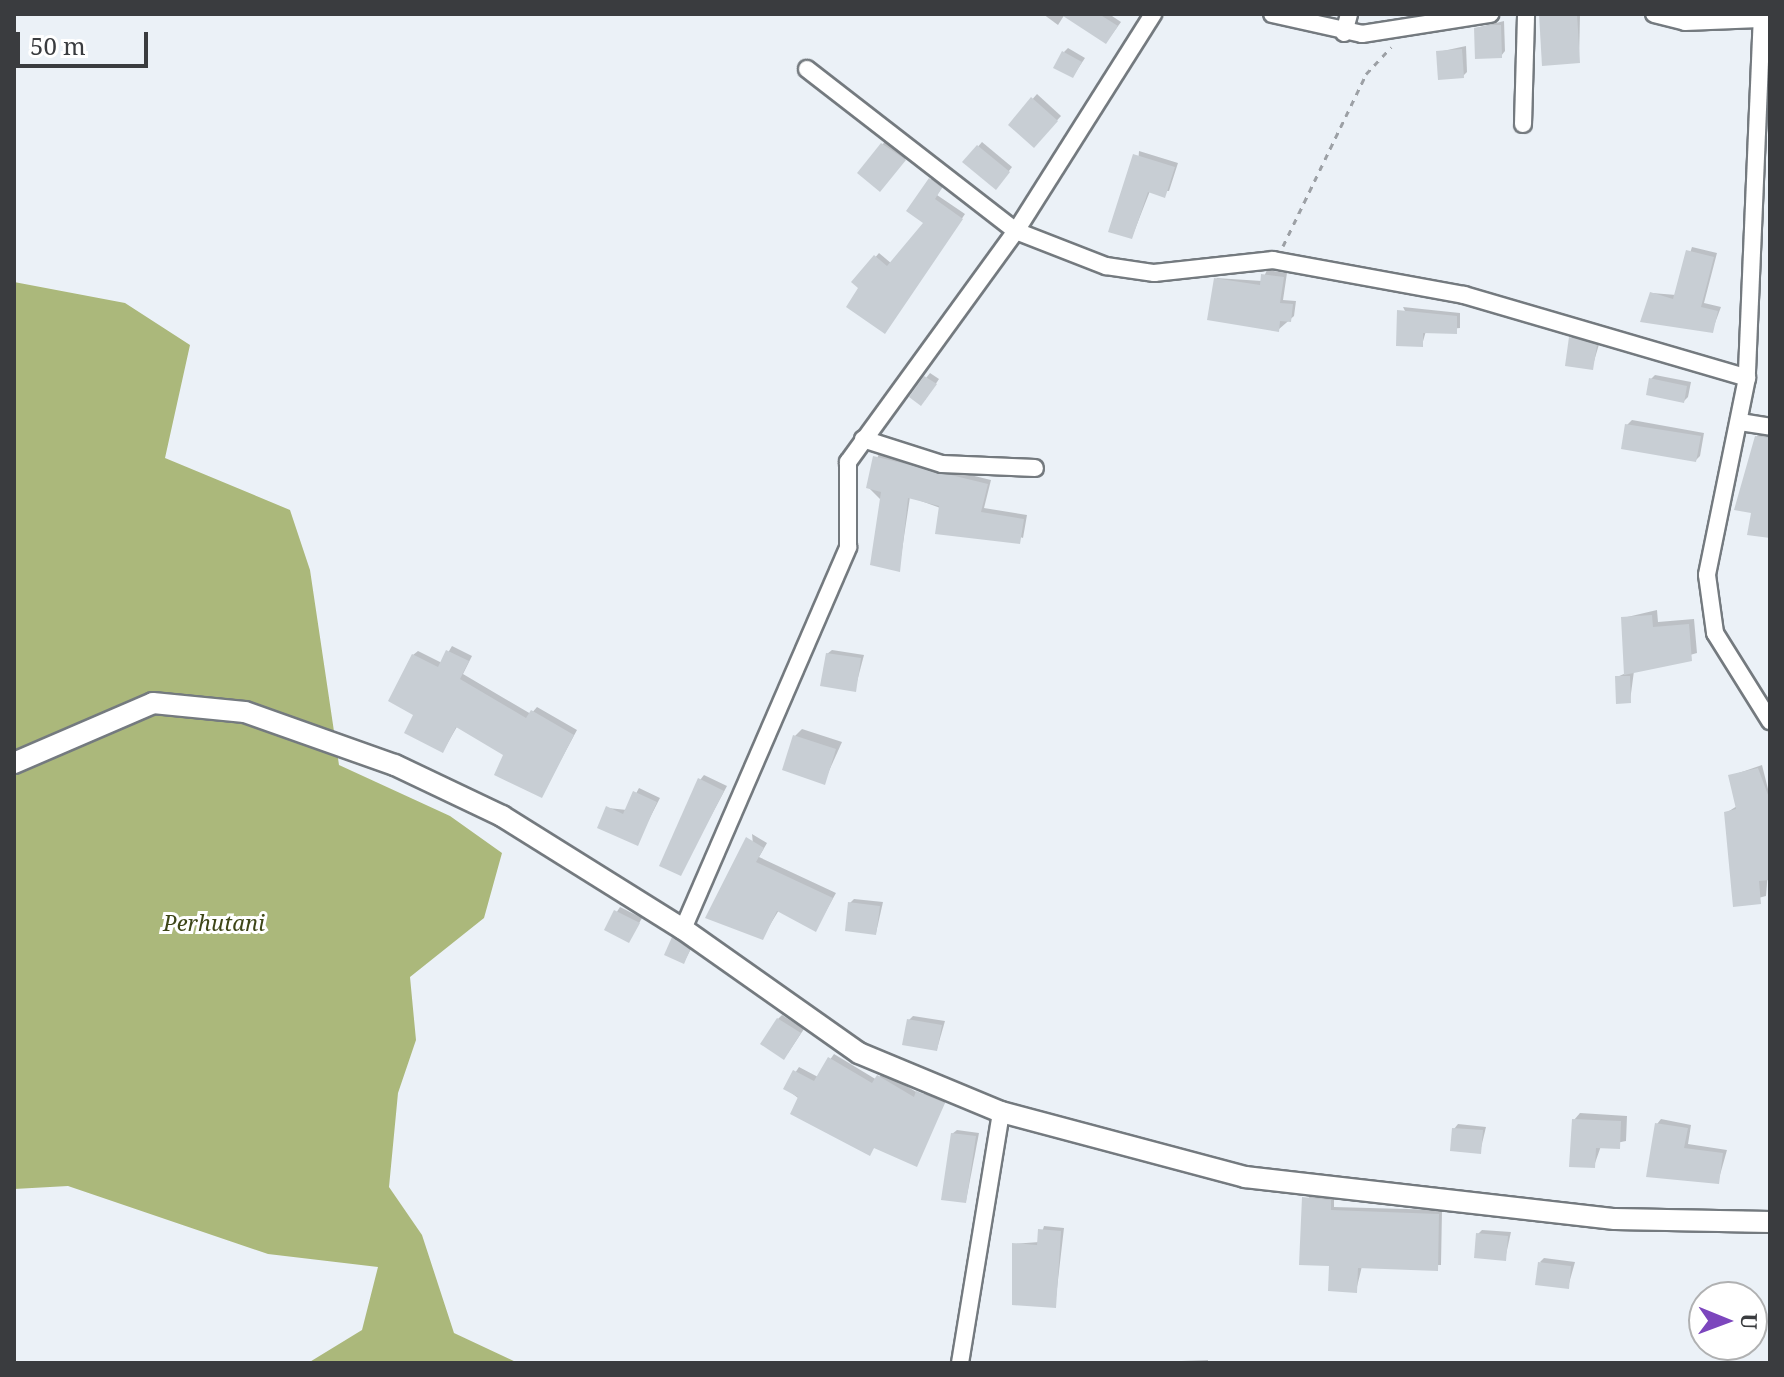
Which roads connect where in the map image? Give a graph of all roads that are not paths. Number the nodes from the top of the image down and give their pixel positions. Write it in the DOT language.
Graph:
graph roads {
  1 [pos="1153,14"];
  2 [pos="1272,14"];
  3 [pos="1349,14"];
  4 [pos="1490,14"];
  5 [pos="1526,14"];
  6 [pos="1654,14"];
  7 [pos="1761,16"];
  8 [pos="1344,33"];
  9 [pos="1763,57"];
  10 [pos="807,69"];
  11 [pos="1523,124"];
  12 [pos="1016,231"];
  13 [pos="1747,378"];
  14 [pos="1740,422"];
  15 [pos="1770,427"];
  16 [pos="863,439"];
  17 [pos="1035,468"];
  18 [pos="1770,721"];
  19 [pos="14,763"];
  20 [pos="683,929"];
  21 [pos="1001,1112"];
  22 [pos="1770,1222"];
  23 [pos="960,1363"];
  1 -- 12 [label="street"];
  2 -- 8 [label="street"];
  3 -- 8 [label="street"];
  4 -- 8 [label="street"];
  5 -- 11 [label="street"];
  6 -- 7 [label="street"];
  7 -- 9 [label="street"];
  9 -- 13 [label="street"];
  10 -- 12 [label="street"];
  12 -- 13 [label="street"];
  12 -- 16 [label="street"];
  13 -- 14 [label="street"];
  14 -- 15 [label="street"];
  14 -- 18 [label="street"];
  16 -- 17 [label="street"];
  16 -- 20 [label="street"];
  19 -- 20 [label="street"];
  20 -- 21 [label="street"];
  21 -- 22 [label="street"];
  21 -- 23 [label="street"];
}
